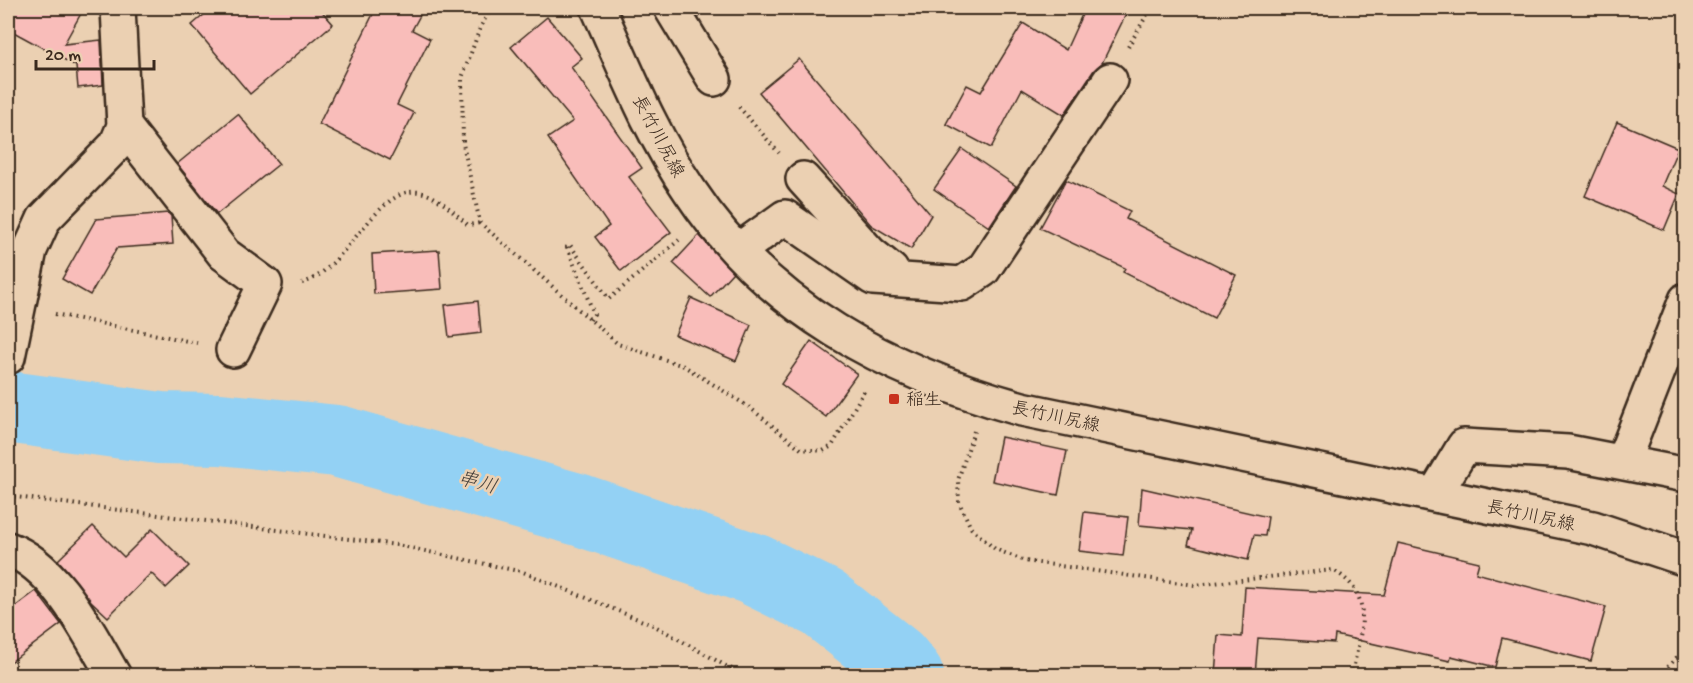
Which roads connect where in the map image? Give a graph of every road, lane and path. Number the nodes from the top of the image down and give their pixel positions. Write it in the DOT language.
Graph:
graph roads {
  1 [pos="118,8"];
  2 [pos="491,8"];
  3 [pos="598,8"];
  4 [pos="671,8"];
  5 [pos="1151,8"];
  6 [pos="714,79"];
  7 [pos="1110,80"];
  8 [pos="124,126"];
  9 [pos="802,179"];
  10 [pos="707,216"];
  11 [pos="480,223"];
  12 [pos="739,250"];
  13 [pos="901,279"];
  14 [pos="265,284"];
  15 [pos="1686,300"];
  16 [pos="15,316"];
  17 [pos="590,320"];
  18 [pos="233,350"];
  19 [pos="8,357"];
  20 [pos="883,359"];
  21 [pos="984,399"];
  22 [pos="1623,461"];
  23 [pos="1686,475"];
  24 [pos="1436,494"];
  25 [pos="8,496"];
  26 [pos="8,549"];
  27 [pos="1686,559"];
  28 [pos="1686,655"];
  29 [pos="114,675"];
  30 [pos="744,675"];
  31 [pos="1352,675"];
  32 [pos="1659,675"];
  1 -- 8 [label="street"];
  2 -- 11 [label="path"];
  3 -- 10 [label="street, 長竹川尻線"];
  4 -- 6 [label="street"];
  5 -- 7 [label="path"];
  6 -- 9 [label="path"];
  7 -- 13 [label="street"];
  8 -- 14 [label="street"];
  8 -- 16 [label="street"];
  9 -- 13 [label="street"];
  10 -- 12 [label="street, 長竹川尻線"];
  10 -- 17 [label="path"];
  11 -- 14 [label="path"];
  11 -- 17 [label="path"];
  12 -- 13 [label="street"];
  12 -- 20 [label="street, 長竹川尻線"];
  14 -- 18 [label="street"];
  15 -- 22 [label="street"];
  16 -- 18 [label="path"];
  16 -- 19 [label="street"];
  17 -- 20 [label="path"];
  20 -- 21 [label="street, 長竹川尻線"];
  21 -- 24 [label="street, 長竹川尻線"];
  21 -- 31 [label="path"];
  22 -- 23 [label="street"];
  22 -- 24 [label="street"];
  24 -- 27 [label="street, 長竹川尻線"];
  25 -- 30 [label="path"];
  26 -- 29 [label="street"];
  28 -- 32 [label="path"];
}
